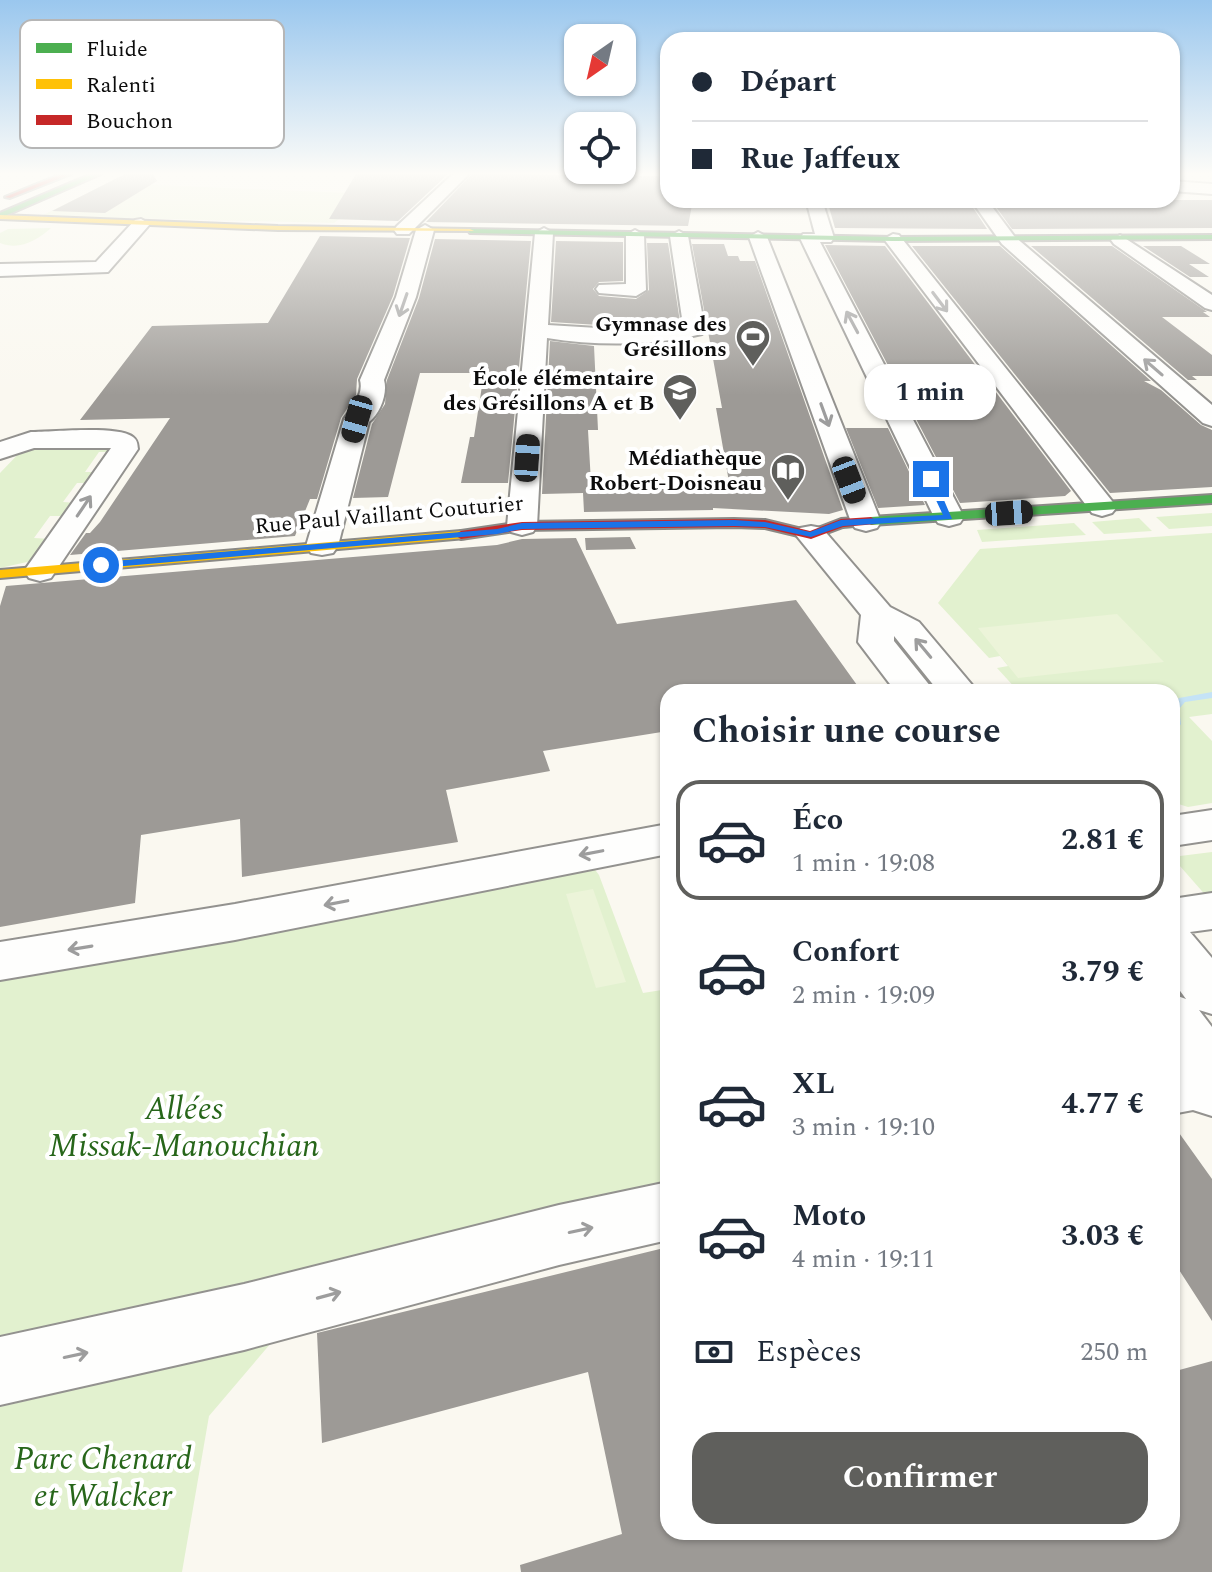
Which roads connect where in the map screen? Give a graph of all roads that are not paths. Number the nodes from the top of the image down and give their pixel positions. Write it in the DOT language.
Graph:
graph roads {
  1 [pos="95,247"];
  2 [pos="120,247"];
  3 [pos="412,247"];
  4 [pos="543,247"];
  5 [pos="635,247"];
  6 [pos="681,247"];
  7 [pos="762,247"];
  8 [pos="821,247"];
  9 [pos="900,247"];
  10 [pos="1016,247"];
  11 [pos="1131,247"];
  12 [pos="73,268"];
  13 [pos="0,270"];
  14 [pos="606,289"];
  15 [pos="1212,304"];
  16 [pos="536,329"];
  17 [pos="1112,332"];
  18 [pos="1190,369"];
  19 [pos="1212,418"];
  20 [pos="0,451"];
  21 [pos="1212,499"];
  22 [pos="1102,507"];
  23 [pos="949,517"];
  24 [pos="866,522"];
  25 [pos="522,526"];
  26 [pos="811,535"];
  27 [pos="322,546"];
  28 [pos="40,571"];
  29 [pos="0,574"];
  30 [pos="878,614"];
  31 [pos="910,684"];
  32 [pos="952,684"];
  33 [pos="1212,825"];
  34 [pos="1180,830"];
  35 [pos="660,841"];
  36 [pos="1212,911"];
  37 [pos="1180,916"];
  38 [pos="1180,954"];
  39 [pos="0,961"];
  40 [pos="1212,994"];
  41 [pos="1180,1025"];
  42 [pos="1212,1067"];
  43 [pos="1180,1088"];
  44 [pos="1212,1092"];
  45 [pos="660,1213"];
  46 [pos="0,1371"];
  1 -- 12 [label="street"];
  2 -- 12 [label="street"];
  3 -- 27 [label="street, one-way"];
  4 -- 16 [label="street"];
  5 -- 14 [label="street"];
  6 -- 16 [label="street"];
  7 -- 24 [label="street, one-way"];
  23 -- 8 [label="street, one-way"];
  9 -- 22 [label="street, one-way"];
  10 -- 17 [label="street"];
  11 -- 15 [label="street"];
  12 -- 13 [label="street"];
  16 -- 25 [label="street"];
  17 -- 18 [label="street"];
  19 -- 17 [label="street, one-way"];
  28 -- 20 [label="street, one-way"];
  21 -- 22 [label="main road"];
  22 -- 23 [label="main road"];
  23 -- 24 [label="main road"];
  24 -- 26 [label="main road"];
  25 -- 26 [label="main road, Rue Paul Vaillant Couturier"];
  25 -- 27 [label="main road, Rue Paul Vaillant Couturier"];
  26 -- 30 [label="street"];
  27 -- 28 [label="main road, Rue Paul Vaillant Couturier"];
  28 -- 29 [label="main road, Rue Paul Vaillant Couturier"];
  30 -- 31 [label="street"];
  32 -- 30 [label="street, one-way"];
  33 -- 34 [label="street"];
  35 -- 39 [label="street, one-way"];
  36 -- 37 [label="street"];
  38 -- 40 [label="street"];
  41 -- 42 [label="street"];
  43 -- 44 [label="street"];
  46 -- 45 [label="street, one-way"];
}
